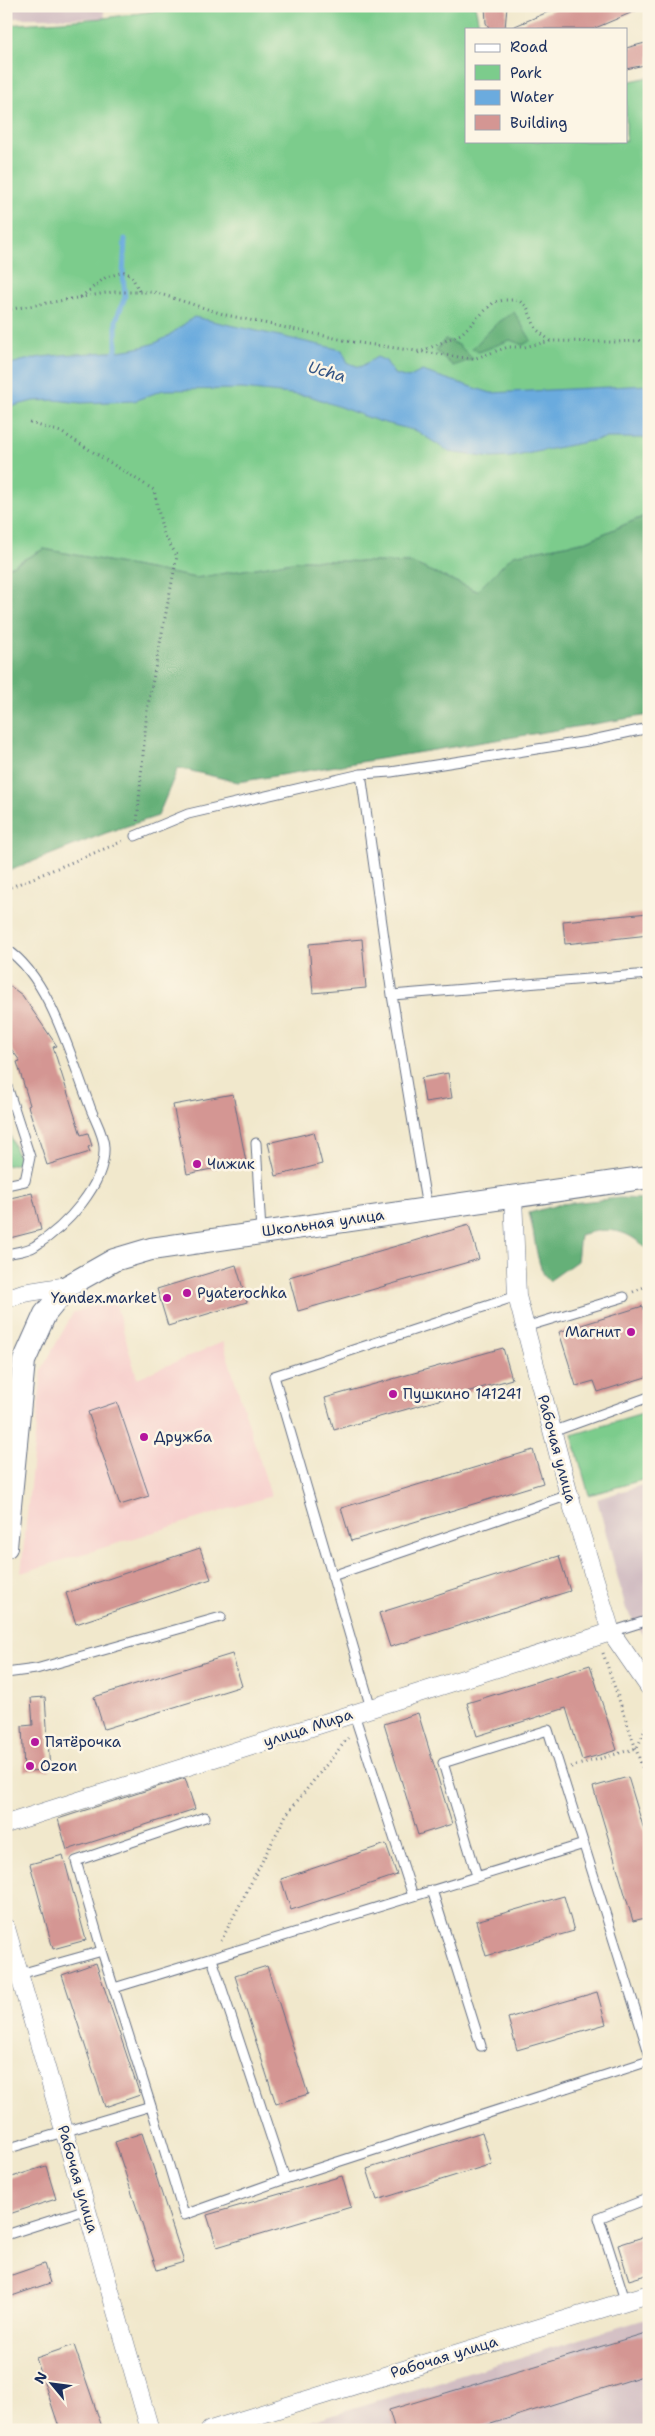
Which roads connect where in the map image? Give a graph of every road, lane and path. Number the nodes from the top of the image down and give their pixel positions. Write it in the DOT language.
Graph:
graph roads {
  1 [pos="139,291"];
  2 [pos="81,298"];
  3 [pos="6,310"];
  4 [pos="649,340"];
  5 [pos="551,342"];
  6 [pos="418,353"];
  7 [pos="30,423"];
  8 [pos="649,728"];
  9 [pos="361,774"];
  10 [pos="136,836"];
  11 [pos="6,890"];
  12 [pos="6,949"];
  13 [pos="649,974"];
  14 [pos="392,995"];
  15 [pos="6,1083"];
  16 [pos="256,1143"];
  17 [pos="649,1177"];
  18 [pos="6,1185"];
  19 [pos="513,1196"];
  20 [pos="427,1208"];
  21 [pos="261,1232"];
  22 [pos="6,1254"];
  23 [pos="68,1286"];
  24 [pos="517,1296"];
  25 [pos="624,1296"];
  26 [pos="6,1299"];
  27 [pos="525,1327"];
  28 [pos="649,1397"];
  29 [pos="552,1432"];
  30 [pos="569,1496"];
  31 [pos="6,1547"];
  32 [pos="332,1576"];
  33 [pos="221,1616"];
  34 [pos="649,1620"];
  35 [pos="610,1632"];
  36 [pos="6,1673"];
  37 [pos="649,1687"];
  38 [pos="361,1716"];
  39 [pos="649,1721"];
  40 [pos="561,1770"];
  41 [pos="205,1818"];
  42 [pos="6,1824"];
  43 [pos="584,1844"];
  44 [pos="477,1876"];
  45 [pos="432,1890"];
  46 [pos="413,1896"];
  47 [pos="6,1928"];
  48 [pos="102,1951"];
  49 [pos="212,1959"];
  50 [pos="20,1974"];
  51 [pos="114,1988"];
  52 [pos="481,2046"];
  53 [pos="649,2053"];
  54 [pos="649,2061"];
  55 [pos="151,2106"];
  56 [pos="64,2130"];
  57 [pos="6,2148"];
  58 [pos="285,2178"];
  59 [pos="649,2198"];
  60 [pos="87,2209"];
  61 [pos="6,2236"];
  62 [pos="649,2294"];
  63 [pos="625,2300"];
  64 [pos="150,2430"];
  65 [pos="210,2430"];
  1 -- 2 [label="path"];
  1 -- 2 [label="path"];
  1 -- 6 [label="path"];
  2 -- 3 [label="path"];
  4 -- 5 [label="path"];
  5 -- 6 [label="path"];
  5 -- 6 [label="path"];
  7 -- 10 [label="path"];
  8 -- 9 [label="lane"];
  9 -- 10 [label="lane"];
  9 -- 14 [label="lane"];
  10 -- 11 [label="path"];
  12 -- 22 [label="lane"];
  13 -- 14 [label="lane"];
  14 -- 20 [label="lane"];
  15 -- 18 [label="lane"];
  16 -- 21 [label="lane"];
  17 -- 19 [label="street, Школьная улица"];
  19 -- 20 [label="street, Школьная улица"];
  19 -- 24 [label="street, Рабочая улица"];
  20 -- 21 [label="street, Школьная улица"];
  21 -- 23 [label="street, Школьная улица"];
  23 -- 26 [label="street, Школьная улица"];
  23 -- 31 [label="street"];
  24 -- 27 [label="street, Рабочая улица"];
  24 -- 32 [label="lane"];
  25 -- 27 [label="lane"];
  27 -- 29 [label="street, Рабочая улица"];
  28 -- 29 [label="lane"];
  29 -- 30 [label="street, Рабочая улица"];
  30 -- 32 [label="lane"];
  30 -- 35 [label="street, Рабочая улица"];
  32 -- 38 [label="lane"];
  33 -- 36 [label="lane"];
  34 -- 35 [label="lane"];
  35 -- 37 [label="street, Рабочая улица"];
  35 -- 38 [label="street, улица Мира"];
  38 -- 42 [label="street, улица Мира"];
  38 -- 46 [label="lane"];
  38 -- 49 [label="path"];
  39 -- 40 [label="path"];
  40 -- 43 [label="lane"];
  40 -- 44 [label="lane"];
  41 -- 48 [label="lane"];
  43 -- 44 [label="lane"];
  43 -- 53 [label="lane"];
  44 -- 45 [label="lane"];
  45 -- 46 [label="lane"];
  45 -- 52 [label="lane"];
  46 -- 49 [label="lane"];
  47 -- 50 [label="street, Рабочая улица"];
  48 -- 50 [label="lane"];
  48 -- 51 [label="lane"];
  49 -- 51 [label="lane"];
  49 -- 58 [label="lane"];
  50 -- 56 [label="street, Рабочая улица"];
  51 -- 55 [label="lane"];
  54 -- 58 [label="lane"];
  55 -- 56 [label="lane"];
  55 -- 58 [label="lane"];
  56 -- 57 [label="lane"];
  56 -- 60 [label="street, Рабочая улица"];
  59 -- 63 [label="lane"];
  60 -- 61 [label="lane"];
  60 -- 64 [label="street, Рабочая улица"];
  62 -- 63 [label="street, Рабочая улица"];
  63 -- 65 [label="street, Рабочая улица"];
}
